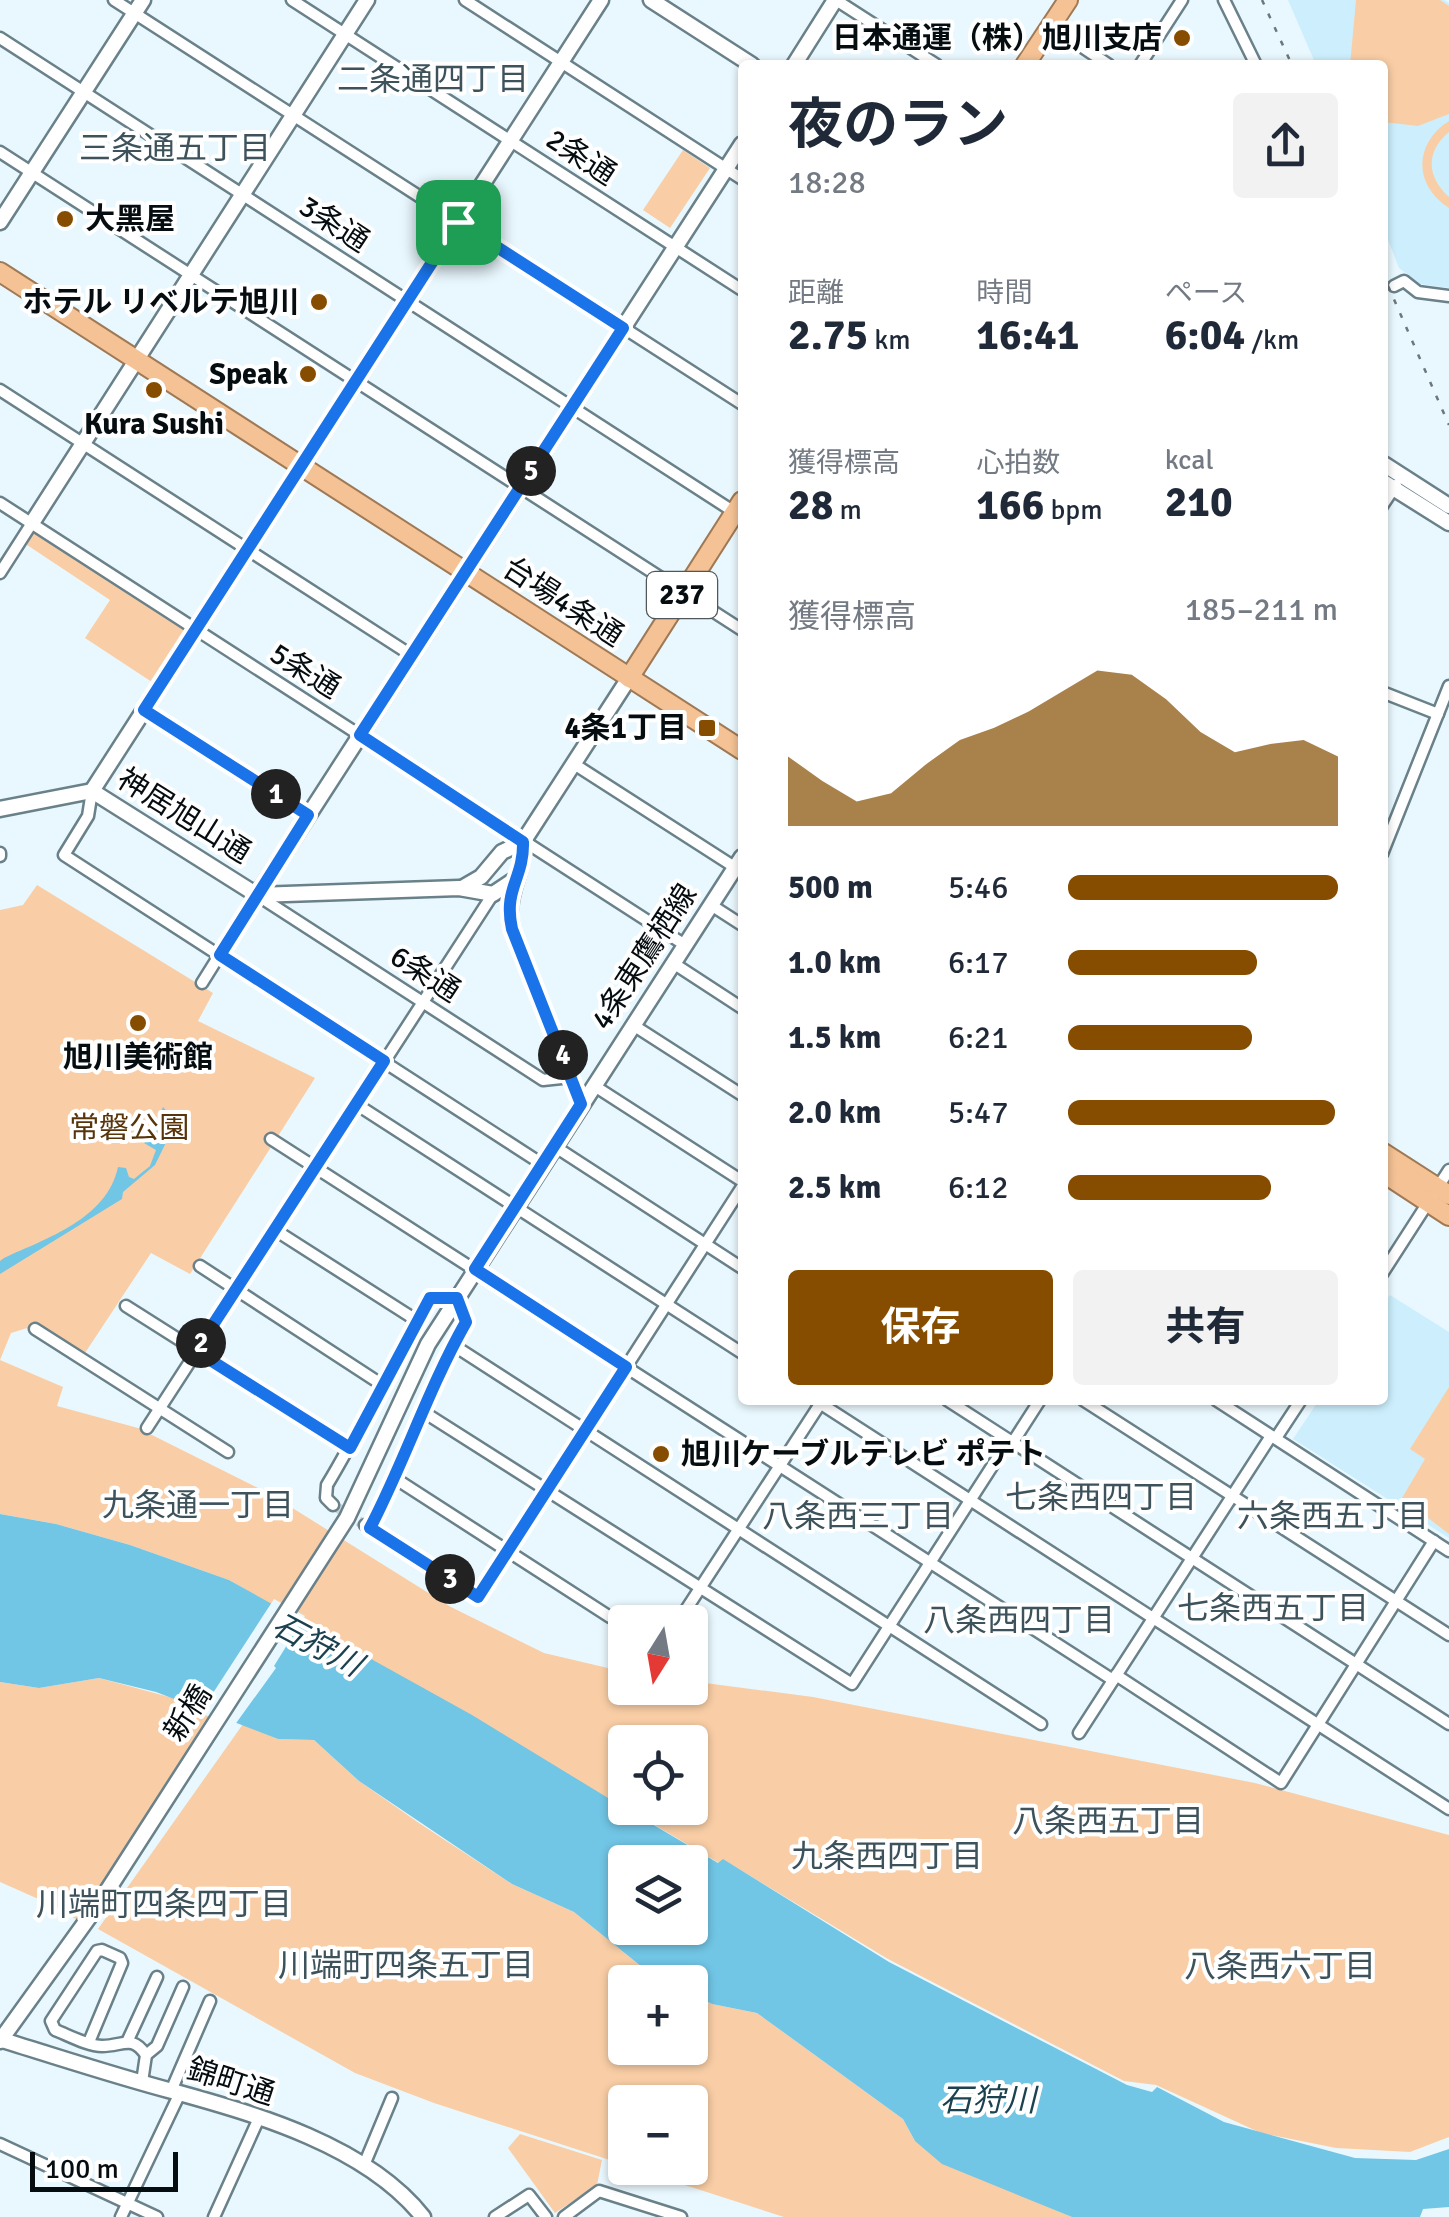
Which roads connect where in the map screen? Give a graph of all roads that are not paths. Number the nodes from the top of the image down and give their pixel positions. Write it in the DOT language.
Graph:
graph roads {
  1 [pos="114,0"];
  2 [pos="292,0"];
  3 [pos="367,0"];
  4 [pos="465,0"];
  5 [pos="601,0"];
  6 [pos="651,0"];
  7 [pos="836,0"];
  8 [pos="1068,0"];
  9 [pos="1182,0"];
  10 [pos="1224,0"];
  11 [pos="139,7"];
  12 [pos="1051,26"];
  13 [pos="345,34"];
  14 [pos="0,38"];
  15 [pos="744,60"];
  16 [pos="797,60"];
  17 [pos="929,60"];
  18 [pos="1028,60"];
  19 [pos="1102,60"];
  20 [pos="1143,60"];
  21 [pos="1254,60"];
  22 [pos="561,62"];
  23 [pos="83,92"];
  24 [pos="293,116"];
  25 [pos="510,141"];
  26 [pos="738,150"];
  27 [pos="0,152"];
  28 [pos="726,168"];
  29 [pos="31,172"];
  30 [pos="738,176"];
  31 [pos="242,194"];
  32 [pos="0,222"];
  33 [pos="458,222"];
  34 [pos="676,248"];
  35 [pos="0,272"];
  36 [pos="190,276"];
  37 [pos="1394,286"];
  38 [pos="738,287"];
  39 [pos="1449,296"];
  40 [pos="408,301"];
  41 [pos="623,328"];
  42 [pos="136,360"];
  43 [pos="356,382"];
  44 [pos="0,390"];
  45 [pos="738,401"];
  46 [pos="572,407"];
  47 [pos="83,443"];
  48 [pos="301,466"];
  49 [pos="1393,481"];
  50 [pos="521,488"];
  51 [pos="0,503"];
  52 [pos="1449,506"];
  53 [pos="738,509"];
  54 [pos="738,513"];
  55 [pos="1449,523"];
  56 [pos="32,524"];
  57 [pos="247,550"];
  58 [pos="465,572"];
  59 [pos="0,573"];
  60 [pos="684,592"];
  61 [pos="738,627"];
  62 [pos="195,631"];
  63 [pos="412,655"];
  64 [pos="629,678"];
  65 [pos="1449,686"];
  66 [pos="1388,694"];
  67 [pos="144,710"];
  68 [pos="1438,714"];
  69 [pos="360,735"];
  70 [pos="738,747"];
  71 [pos="574,764"];
  72 [pos="92,791"];
  73 [pos="0,809"];
  74 [pos="308,815"];
  75 [pos="1388,820"];
  76 [pos="1395,823"];
  77 [pos="1388,840"];
  78 [pos="523,842"];
  79 [pos="738,861"];
  80 [pos="738,864"];
  81 [pos="492,867"];
  82 [pos="514,880"];
  83 [pos="458,888"];
  84 [pos="492,894"];
  85 [pos="257,895"];
  86 [pos="711,905"];
  87 [pos="738,922"];
  88 [pos="512,929"];
  89 [pos="685,945"];
  90 [pos="220,955"];
  91 [pos="673,963"];
  92 [pos="202,983"];
  93 [pos="422,1002"];
  94 [pos="738,1005"];
  95 [pos="632,1025"];
  96 [pos="384,1061"];
  97 [pos="571,1078"];
  98 [pos="593,1085"];
  99 [pos="738,1092"];
  100 [pos="356,1104"];
  101 [pos="581,1104"];
  102 [pos="270,1139"];
  103 [pos="554,1146"];
  104 [pos="1388,1157"];
  105 [pos="542,1164"];
  106 [pos="316,1168"];
  107 [pos="1449,1170"];
  108 [pos="1388,1174"];
  109 [pos="738,1181"];
  110 [pos="738,1191"];
  111 [pos="1439,1195"];
  112 [pos="515,1206"];
  113 [pos="1449,1216"];
  114 [pos="275,1230"];
  115 [pos="706,1244"];
  116 [pos="1388,1262"];
  117 [pos="738,1265"];
  118 [pos="200,1266"];
  119 [pos="475,1269"];
  120 [pos="236,1290"];
  121 [pos="457,1298"];
  122 [pos="667,1304"];
  123 [pos="126,1306"];
  124 [pos="416,1320"];
  125 [pos="35,1329"];
  126 [pos="453,1345"];
  127 [pos="738,1350"];
  128 [pos="196,1351"];
  129 [pos="626,1367"];
  130 [pos="384,1386"];
  131 [pos="817,1405"];
  132 [pos="825,1405"];
  133 [pos="955,1405"];
  134 [pos="1036,1405"];
  135 [pos="1091,1405"];
  136 [pos="1224,1405"];
  137 [pos="1296,1405"];
  138 [pos="158,1410"];
  139 [pos="422,1412"];
  140 [pos="147,1428"];
  141 [pos="586,1430"];
  142 [pos="1274,1437"];
  143 [pos="1011,1441"];
  144 [pos="350,1448"];
  145 [pos="228,1452"];
  146 [pos="780,1466"];
  147 [pos="396,1479"];
  148 [pos="546,1491"];
  149 [pos="1232,1496"];
  150 [pos="971,1501"];
  151 [pos="329,1502"];
  152 [pos="739,1528"];
  153 [pos="1434,1541"];
  154 [pos="1449,1551"];
  155 [pos="507,1552"];
  156 [pos="323,1554"];
  157 [pos="1192,1558"];
  158 [pos="930,1562"];
  159 [pos="701,1587"];
  160 [pos="1396,1601"];
  161 [pos="689,1605"];
  162 [pos="608,1616"];
  163 [pos="1152,1618"];
  164 [pos="891,1627"];
  165 [pos="1449,1635"];
  166 [pos="1355,1664"];
  167 [pos="1114,1678"];
  168 [pos="1041,1724"];
  169 [pos="1318,1724"];
  170 [pos="1449,1724"];
  171 [pos="1079,1733"];
  172 [pos="1449,1809"];
  173 [pos="157,1977"];
  174 [pos="184,1987"];
  175 [pos="210,2002"];
  176 [pos="1,2040"];
  177 [pos="128,2040"];
  178 [pos="89,2042"];
  179 [pos="146,2055"];
  180 [pos="142,2082"];
  181 [pos="176,2092"];
  182 [pos="392,2098"];
  183 [pos="259,2118"];
  184 [pos="0,2144"];
  185 [pos="364,2165"];
  186 [pos="128,2203"];
  187 [pos="416,2215"];
  188 [pos="121,2217"];
  189 [pos="158,2217"];
  190 [pos="214,2217"];
  191 [pos="496,2217"];
  192 [pos="546,2217"];
  193 [pos="564,2217"];
  194 [pos="681,2217"];
  1 -- 11 [label="street"];
  2 -- 13 [label="street, 2条通"];
  3 -- 13 [label="street"];
  4 -- 22 [label="street"];
  5 -- 22 [label="street"];
  6 -- 15 [label="street"];
  7 -- 16 [label="street"];
  7 -- 17 [label="street"];
  8 -- 12 [label="highway"];
  9 -- 20 [label="street"];
  10 -- 21 [label="street"];
  11 -- 23 [label="street"];
  11 -- 24 [label="street"];
  12 -- 18 [label="highway"];
  12 -- 19 [label="street"];
  13 -- 24 [label="street"];
  13 -- 25 [label="street, 2条通"];
  14 -- 23 [label="street, 3条通"];
  22 -- 25 [label="street"];
  22 -- 28 [label="street"];
  23 -- 29 [label="street"];
  23 -- 31 [label="street, 3条通"];
  24 -- 31 [label="street"];
  24 -- 33 [label="street"];
  25 -- 33 [label="street"];
  25 -- 34 [label="street, 2条通"];
  26 -- 28 [label="street"];
  27 -- 29 [label="street"];
  28 -- 30 [label="street"];
  28 -- 34 [label="street"];
  29 -- 32 [label="street"];
  29 -- 36 [label="street"];
  31 -- 36 [label="street"];
  31 -- 40 [label="street, 3条通"];
  33 -- 40 [label="street"];
  33 -- 41 [label="street"];
  34 -- 38 [label="street, 2条通"];
  34 -- 41 [label="street"];
  35 -- 42 [label="highway, 台場4条通"];
  36 -- 42 [label="street"];
  36 -- 43 [label="street"];
  37 -- 39 [label="street"];
  40 -- 43 [label="street"];
  40 -- 46 [label="street, 3条通"];
  41 -- 45 [label="street"];
  41 -- 46 [label="street"];
  42 -- 47 [label="street"];
  42 -- 48 [label="highway, 台場4条通"];
  43 -- 48 [label="street"];
  43 -- 50 [label="street"];
  44 -- 47 [label="street"];
  46 -- 50 [label="street"];
  46 -- 53 [label="street, 3条通"];
  47 -- 56 [label="street"];
  47 -- 57 [label="street"];
  48 -- 57 [label="street"];
  48 -- 58 [label="highway, 台場4条通"];
  49 -- 52 [label="street"];
  49 -- 55 [label="street"];
  50 -- 58 [label="street"];
  50 -- 60 [label="street"];
  51 -- 56 [label="street, 5条通"];
  54 -- 60 [label="highway, 神居旭山通 / 237"];
  56 -- 59 [label="street"];
  56 -- 62 [label="street, 5条通"];
  57 -- 62 [label="street"];
  57 -- 63 [label="street"];
  58 -- 63 [label="street"];
  58 -- 64 [label="highway, 台場4条通"];
  60 -- 61 [label="street"];
  60 -- 64 [label="highway, 神居旭山通 / 237"];
  62 -- 67 [label="street"];
  62 -- 69 [label="street, 5条通"];
  63 -- 69 [label="street"];
  64 -- 70 [label="highway, 台場4条通"];
  64 -- 71 [label="street, 神居旭山通"];
  65 -- 68 [label="street"];
  66 -- 68 [label="street"];
  67 -- 72 [label="street"];
  67 -- 74 [label="street"];
  68 -- 76 [label="street"];
  69 -- 74 [label="street"];
  69 -- 78 [label="street, 5条通"];
  71 -- 78 [label="street, 神居旭山通"];
  71 -- 79 [label="street"];
  72 -- 73 [label="street, 神居旭山通"];
  72 -- 85 [label="street, 神居旭山通"];
  72 -- 90 [label="street"];
  74 -- 85 [label="street"];
  75 -- 76 [label="street"];
  76 -- 77 [label="street"];
  78 -- 81 [label="street, 神居旭山通"];
  78 -- 82 [label="street, 神居旭山通"];
  78 -- 89 [label="street, 5条通"];
  80 -- 86 [label="street, 4条東鷹栖線"];
  81 -- 83 [label="street, 神居旭山通"];
  81 -- 84 [label="street"];
  82 -- 84 [label="street"];
  82 -- 88 [label="street, 神居旭山通"];
  83 -- 84 [label="street, 神居旭山通"];
  83 -- 85 [label="street, 神居旭山通"];
  84 -- 88 [label="street"];
  84 -- 93 [label="street"];
  85 -- 90 [label="street"];
  85 -- 93 [label="street, 6条通"];
  86 -- 87 [label="street"];
  86 -- 89 [label="street, 4条東鷹栖線"];
  88 -- 97 [label="street"];
  89 -- 91 [label="street, 4条東鷹栖線"];
  90 -- 92 [label="street"];
  90 -- 96 [label="street"];
  91 -- 94 [label="street"];
  91 -- 95 [label="street, 4条東鷹栖線"];
  93 -- 96 [label="street"];
  93 -- 97 [label="street, 6条通"];
  95 -- 98 [label="street, 4条東鷹栖線"];
  95 -- 99 [label="street"];
  96 -- 100 [label="street"];
  96 -- 105 [label="street"];
  97 -- 101 [label="street"];
  98 -- 101 [label="street, 4条東鷹栖線"];
  98 -- 109 [label="street"];
  100 -- 106 [label="street"];
  100 -- 112 [label="street"];
  101 -- 103 [label="street, 4条東鷹栖線"];
  102 -- 106 [label="street"];
  103 -- 105 [label="street, 4条東鷹栖線"];
  103 -- 115 [label="street"];
  104 -- 111 [label="highway"];
  105 -- 112 [label="street, 4条東鷹栖線"];
  106 -- 114 [label="street"];
  106 -- 119 [label="street"];
  107 -- 111 [label="street"];
  108 -- 111 [label="highway"];
  110 -- 115 [label="street"];
  111 -- 113 [label="highway"];
  111 -- 116 [label="street"];
  112 -- 119 [label="street, 4条東鷹栖線"];
  112 -- 122 [label="street"];
  114 -- 120 [label="street"];
  114 -- 124 [label="street"];
  115 -- 117 [label="street"];
  115 -- 122 [label="street"];
  118 -- 120 [label="street"];
  119 -- 121 [label="street, 4条東鷹栖線"];
  119 -- 129 [label="street"];
  120 -- 128 [label="street"];
  120 -- 130 [label="street"];
  121 -- 124 [label="street"];
  121 -- 126 [label="street"];
  121 -- 156 [label="street, 4条東鷹栖線"];
  122 -- 127 [label="street"];
  122 -- 129 [label="street"];
  123 -- 128 [label="street"];
  124 -- 130 [label="street"];
  125 -- 138 [label="street"];
  126 -- 139 [label="street"];
  126 -- 141 [label="street"];
  128 -- 138 [label="street"];
  128 -- 144 [label="street"];
  129 -- 141 [label="street"];
  129 -- 146 [label="street"];
  130 -- 144 [label="street"];
  131 -- 146 [label="street"];
  132 -- 150 [label="street"];
  133 -- 143 [label="street"];
  134 -- 143 [label="street"];
  135 -- 149 [label="street"];
  136 -- 142 [label="street"];
  137 -- 142 [label="street"];
  138 -- 140 [label="street"];
  138 -- 145 [label="street"];
  139 -- 147 [label="street"];
  139 -- 148 [label="street"];
  141 -- 148 [label="street"];
  141 -- 152 [label="street"];
  142 -- 149 [label="street"];
  142 -- 153 [label="street"];
  143 -- 150 [label="street"];
  143 -- 157 [label="street"];
  144 -- 151 [label="street"];
  146 -- 152 [label="street"];
  146 -- 158 [label="street"];
  147 -- 155 [label="street"];
  147 -- 155 [label="street"];
  148 -- 155 [label="street"];
  148 -- 159 [label="street"];
  149 -- 157 [label="street"];
  149 -- 160 [label="street"];
  150 -- 158 [label="street"];
  150 -- 163 [label="street"];
  152 -- 159 [label="street"];
  152 -- 164 [label="street"];
  153 -- 154 [label="street"];
  153 -- 160 [label="street"];
  155 -- 162 [label="street"];
  156 -- 176 [label="street, 新橋"];
  157 -- 163 [label="street"];
  157 -- 166 [label="street"];
  158 -- 164 [label="street"];
  158 -- 167 [label="street"];
  159 -- 161 [label="street"];
  159 -- 164 [label="street"];
  160 -- 165 [label="street"];
  160 -- 166 [label="street"];
  163 -- 167 [label="street"];
  163 -- 169 [label="street"];
  164 -- 168 [label="street"];
  166 -- 169 [label="street"];
  166 -- 170 [label="street"];
  167 -- 169 [label="street"];
  167 -- 171 [label="street"];
  169 -- 172 [label="street"];
  173 -- 177 [label="street"];
  174 -- 179 [label="street"];
  175 -- 181 [label="street"];
  176 -- 180 [label="street, 錦町通"];
  177 -- 178 [label="street"];
  177 -- 179 [label="street"];
  178 -- 178 [label="street"];
  179 -- 180 [label="street"];
  180 -- 181 [label="street, 錦町通"];
  181 -- 183 [label="street, 錦町通"];
  181 -- 186 [label="street"];
  182 -- 185 [label="street"];
  183 -- 185 [label="street, 錦町通"];
  183 -- 190 [label="street"];
  184 -- 186 [label="street"];
  185 -- 187 [label="street, 錦町通"];
  186 -- 188 [label="street"];
  186 -- 189 [label="street"];
  191 -- 192 [label="street"];
  193 -- 194 [label="street"];
}
